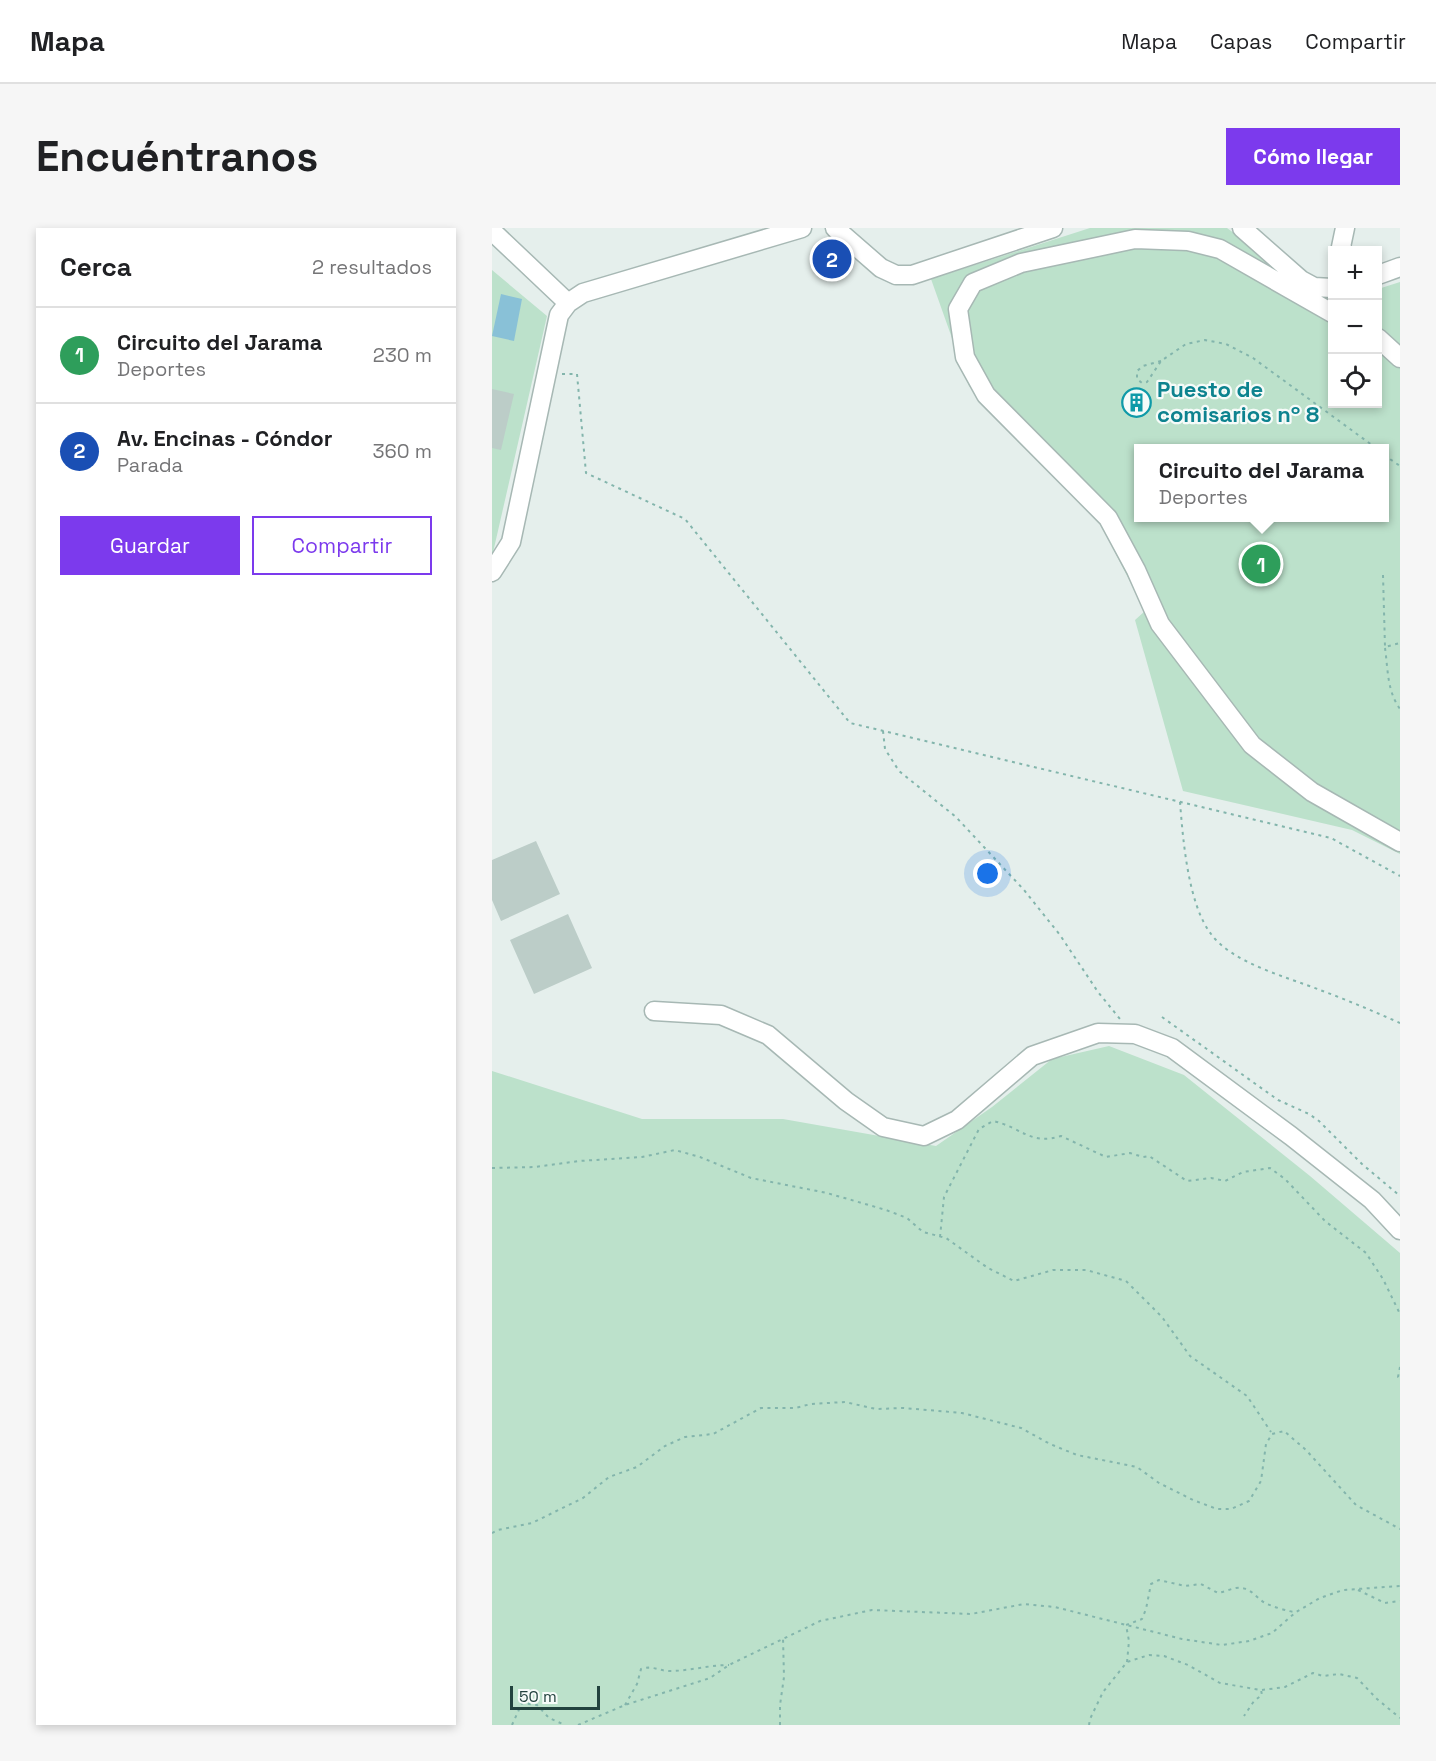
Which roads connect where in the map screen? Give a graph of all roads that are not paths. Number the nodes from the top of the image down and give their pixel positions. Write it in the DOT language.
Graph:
graph roads {
  1 [pos="802,228"];
  2 [pos="835,228"];
  3 [pos="1053,228"];
  4 [pos="1242,228"];
  5 [pos="1345,228"];
  6 [pos="492,231"];
  7 [pos="1341,246"];
  8 [pos="1400,267"];
  9 [pos="1382,273"];
  10 [pos="1328,288"];
  11 [pos="568,303"];
  12 [pos="1328,311"];
  13 [pos="1382,342"];
  14 [pos="1400,358"];
  15 [pos="492,572"];
  16 [pos="1400,842"];
  17 [pos="654,1011"];
  18 [pos="1400,1230"];
  1 -- 11 [label="street"];
  2 -- 3 [label="street"];
  4 -- 10 [label="street"];
  5 -- 7 [label="street"];
  6 -- 11 [label="street"];
  8 -- 9 [label="street"];
  11 -- 15 [label="street"];
  12 -- 16 [label="street"];
  13 -- 14 [label="street"];
  17 -- 18 [label="street"];
}
